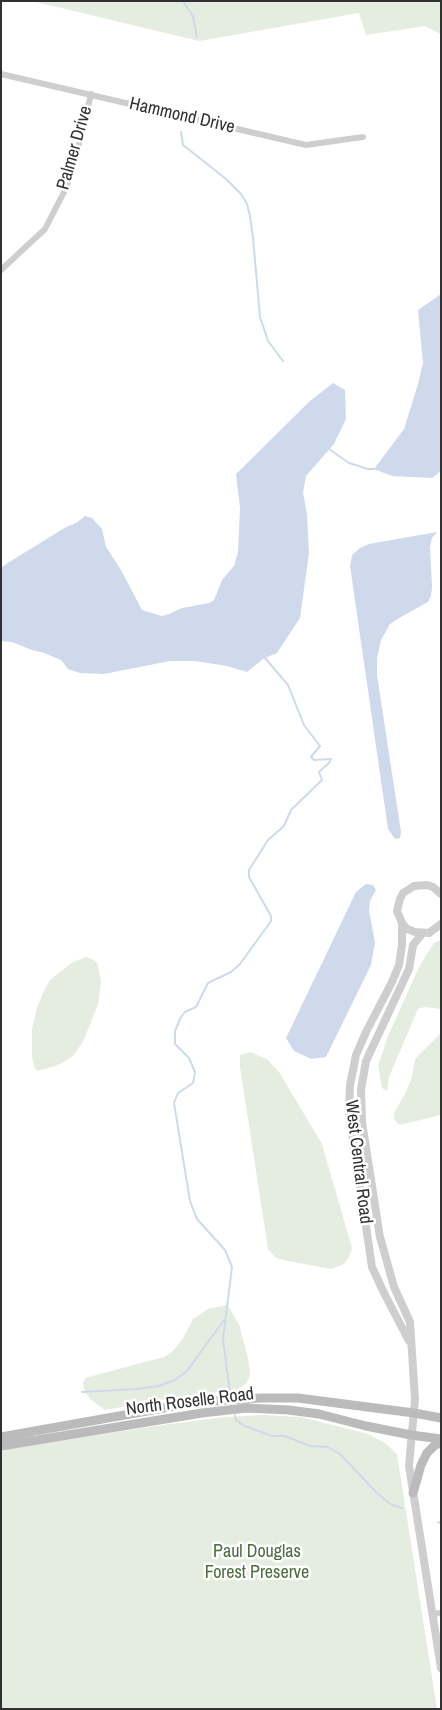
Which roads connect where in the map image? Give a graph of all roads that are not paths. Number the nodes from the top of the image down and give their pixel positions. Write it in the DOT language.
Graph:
graph roads {
  1 [pos="1,74"];
  2 [pos="91,94"];
  3 [pos="363,137"];
  4 [pos="1,270"];
  5 [pos="441,894"];
  6 [pos="402,923"];
  7 [pos="441,924"];
  8 [pos="422,934"];
  9 [pos="351,1078"];
  10 [pos="362,1082"];
  11 [pos="367,1156"];
  12 [pos="356,1158"];
  13 [pos="380,1237"];
  14 [pos="368,1240"];
  15 [pos="410,1342"];
  16 [pos="414,1413"];
  17 [pos="441,1418"];
  18 [pos="411,1435"];
  19 [pos="1,1436"];
  20 [pos="441,1439"];
  21 [pos="441,1443"];
  22 [pos="1,1446"];
  23 [pos="414,1493"];
  24 [pos="437,1614"];
  25 [pos="441,1668"];
  1 -- 2 [label="street, Hammond Drive"];
  2 -- 3 [label="street, Hammond Drive"];
  2 -- 4 [label="street, Palmer Drive"];
  5 -- 6 [label="street, West Central Road"];
  6 -- 8 [label="street"];
  6 -- 9 [label="street, West Central Road"];
  7 -- 8 [label="street"];
  8 -- 10 [label="street, West Central Road"];
  9 -- 10 [label="street"];
  9 -- 12 [label="street, West Central Road"];
  10 -- 11 [label="street, West Central Road"];
  11 -- 12 [label="street"];
  11 -- 13 [label="street, West Central Road"];
  12 -- 14 [label="street, West Central Road"];
  13 -- 14 [label="street"];
  13 -- 15 [label="street, West Central Road"];
  14 -- 15 [label="street, West Central Road"];
  15 -- 16 [label="street, West Central Road"];
  16 -- 17 [label="main road, North Roselle Road"];
  16 -- 18 [label="street, West Central Road"];
  16 -- 19 [label="main road, North Roselle Road"];
  18 -- 20 [label="main road, North Roselle Road"];
  18 -- 22 [label="main road, North Roselle Road"];
  18 -- 23 [label="street, West Central Road"];
  21 -- 23 [label="main road"];
  23 -- 24 [label="street, West Central Road"];
  24 -- 25 [label="street, West Central Road"];
}
